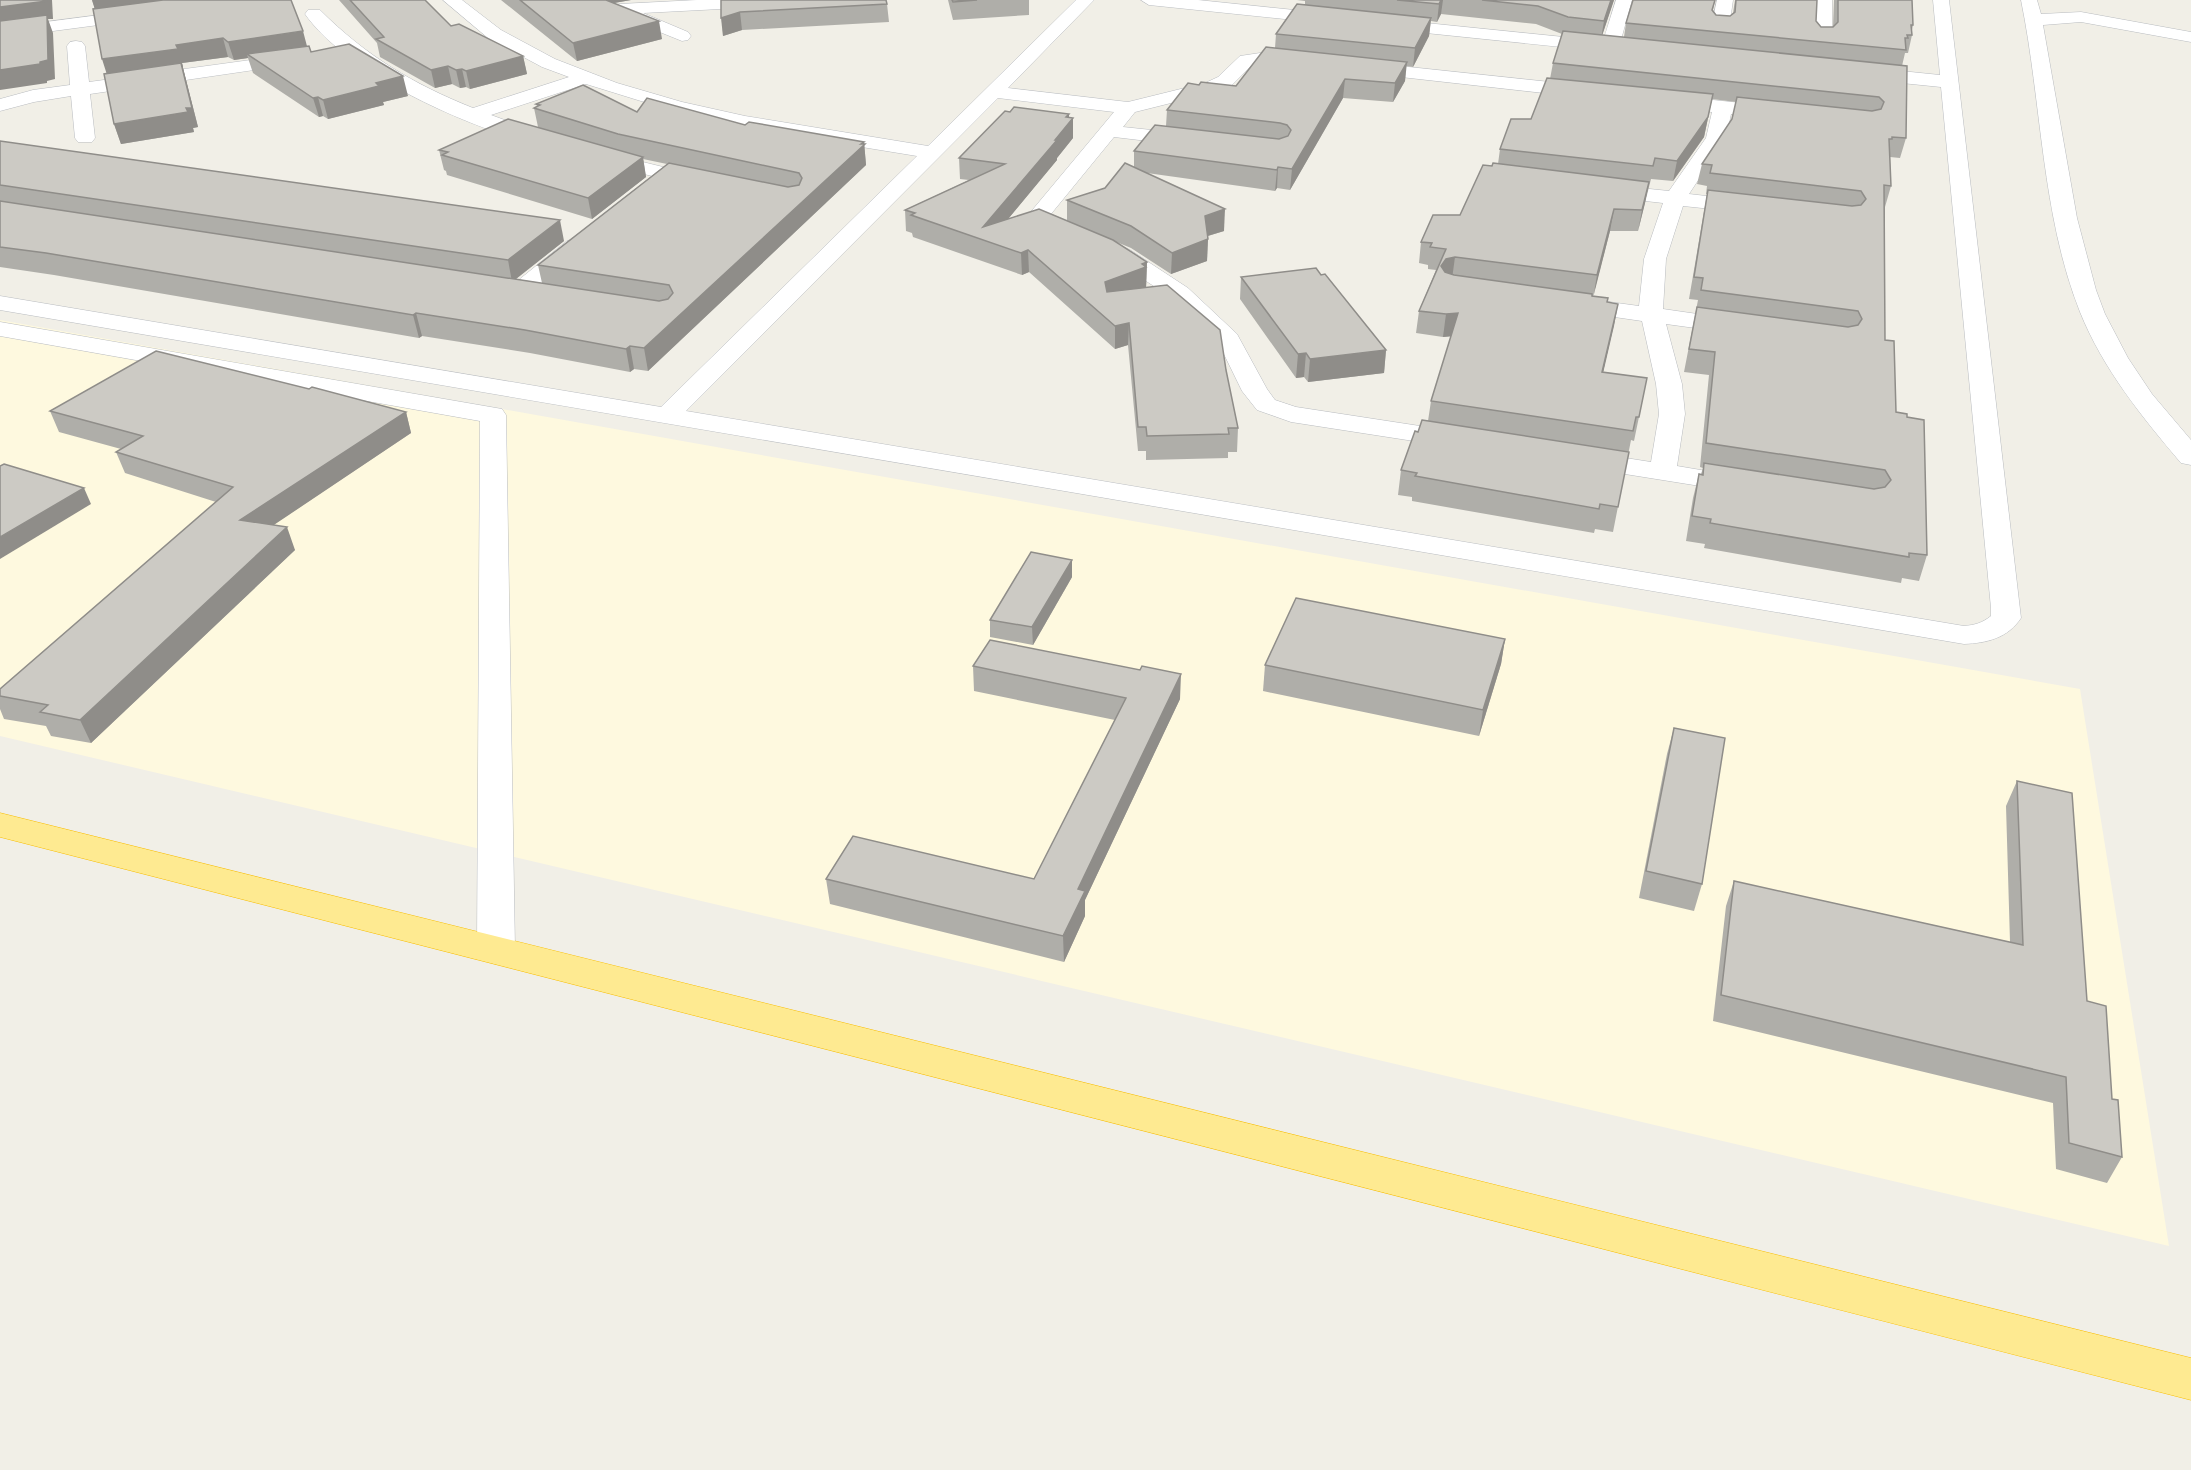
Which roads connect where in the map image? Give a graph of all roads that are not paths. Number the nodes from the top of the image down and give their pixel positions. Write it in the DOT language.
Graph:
graph roads {
  1 [pos="451,0"];
  2 [pos="798,0"];
  3 [pos="1086,0"];
  4 [pos="1149,0"];
  5 [pos="1624,0"];
  6 [pos="1725,0"];
  7 [pos="1804,0"];
  8 [pos="1941,0"];
  9 [pos="1824,1"];
  10 [pos="613,4"];
  11 [pos="2032,10"];
  12 [pos="154,12"];
  13 [pos="314,14"];
  14 [pos="1351,21"];
  15 [pos="1375,23"];
  16 [pos="1720,28"];
  17 [pos="0,33"];
  18 [pos="682,36"];
  19 [pos="2191,36"];
  20 [pos="1823,39"];
  21 [pos="76,46"];
  22 [pos="1610,47"];
  23 [pos="1632,50"];
  24 [pos="353,51"];
  25 [pos="1319,63"];
  26 [pos="1343,66"];
  27 [pos="1840,71"];
  28 [pos="587,77"];
  29 [pos="1949,82"];
  30 [pos="80,89"];
  31 [pos="993,92"];
  32 [pos="1605,94"];
  33 [pos="1652,99"];
  34 [pos="0,105"];
  35 [pos="1723,107"];
  36 [pos="1128,108"];
  37 [pos="472,116"];
  38 [pos="1801,116"];
  39 [pos="1109,131"];
  40 [pos="85,138"];
  41 [pos="1211,143"];
  42 [pos="560,147"];
  43 [pos="931,152"];
  44 [pos="584,153"];
  45 [pos="664,175"];
  46 [pos="722,186"];
  47 [pos="1585,188"];
  48 [pos="646,190"];
  49 [pos="1675,198"];
  50 [pos="1767,210"];
  51 [pos="591,234"];
  52 [pos="494,288"];
  53 [pos="518,292"];
  54 [pos="551,297"];
  55 [pos="1546,301"];
  56 [pos="0,303"];
  57 [pos="1653,315"];
  58 [pos="0,329"];
  59 [pos="1759,330"];
  60 [pos="666,416"];
  61 [pos="1477,443"];
  62 [pos="1559,456"];
  63 [pos="2191,457"];
  64 [pos="1663,472"];
  65 [pos="1765,488"];
  66 [pos="0,825"];
  67 [pos="496,950"];
  68 [pos="2191,1379"];
  1 -- 28 [label="street"];
  2 -- 10 [label="street"];
  3 -- 31 [label="street"];
  4 -- 14 [label="street"];
  5 -- 22 [label="street"];
  6 -- 16 [label="street"];
  7 -- 9 [label="street"];
  8 -- 29 [label="street"];
  9 -- 20 [label="street"];
  10 -- 18 [label="street"];
  11 -- 19 [label="street"];
  11 -- 63 [label="street"];
  12 -- 17 [label="street"];
  13 -- 24 [label="street"];
  15 -- 22 [label="street"];
  21 -- 30 [label="street"];
  22 -- 23 [label="street"];
  24 -- 30 [label="street"];
  24 -- 37 [label="street"];
  25 -- 36 [label="street"];
  26 -- 32 [label="street"];
  27 -- 29 [label="street"];
  28 -- 37 [label="street"];
  28 -- 43 [label="street"];
  29 -- 60 [label="street"];
  30 -- 34 [label="street"];
  30 -- 40 [label="street"];
  31 -- 36 [label="street"];
  31 -- 43 [label="street"];
  33 -- 35 [label="street"];
  35 -- 38 [label="street"];
  35 -- 49 [label="street"];
  36 -- 39 [label="street"];
  37 -- 42 [label="street"];
  39 -- 41 [label="street"];
  39 -- 61 [label="street"];
  43 -- 60 [label="street"];
  44 -- 45 [label="street"];
  45 -- 46 [label="street"];
  45 -- 48 [label="street"];
  47 -- 49 [label="street"];
  49 -- 50 [label="street"];
  49 -- 57 [label="street"];
  51 -- 53 [label="street"];
  52 -- 53 [label="street"];
  53 -- 54 [label="street"];
  55 -- 57 [label="street"];
  56 -- 60 [label="street"];
  57 -- 59 [label="street"];
  57 -- 64 [label="street"];
  58 -- 67 [label="street"];
  62 -- 64 [label="street"];
  64 -- 65 [label="street"];
  66 -- 67 [label="highway"];
  67 -- 68 [label="highway"];
}
